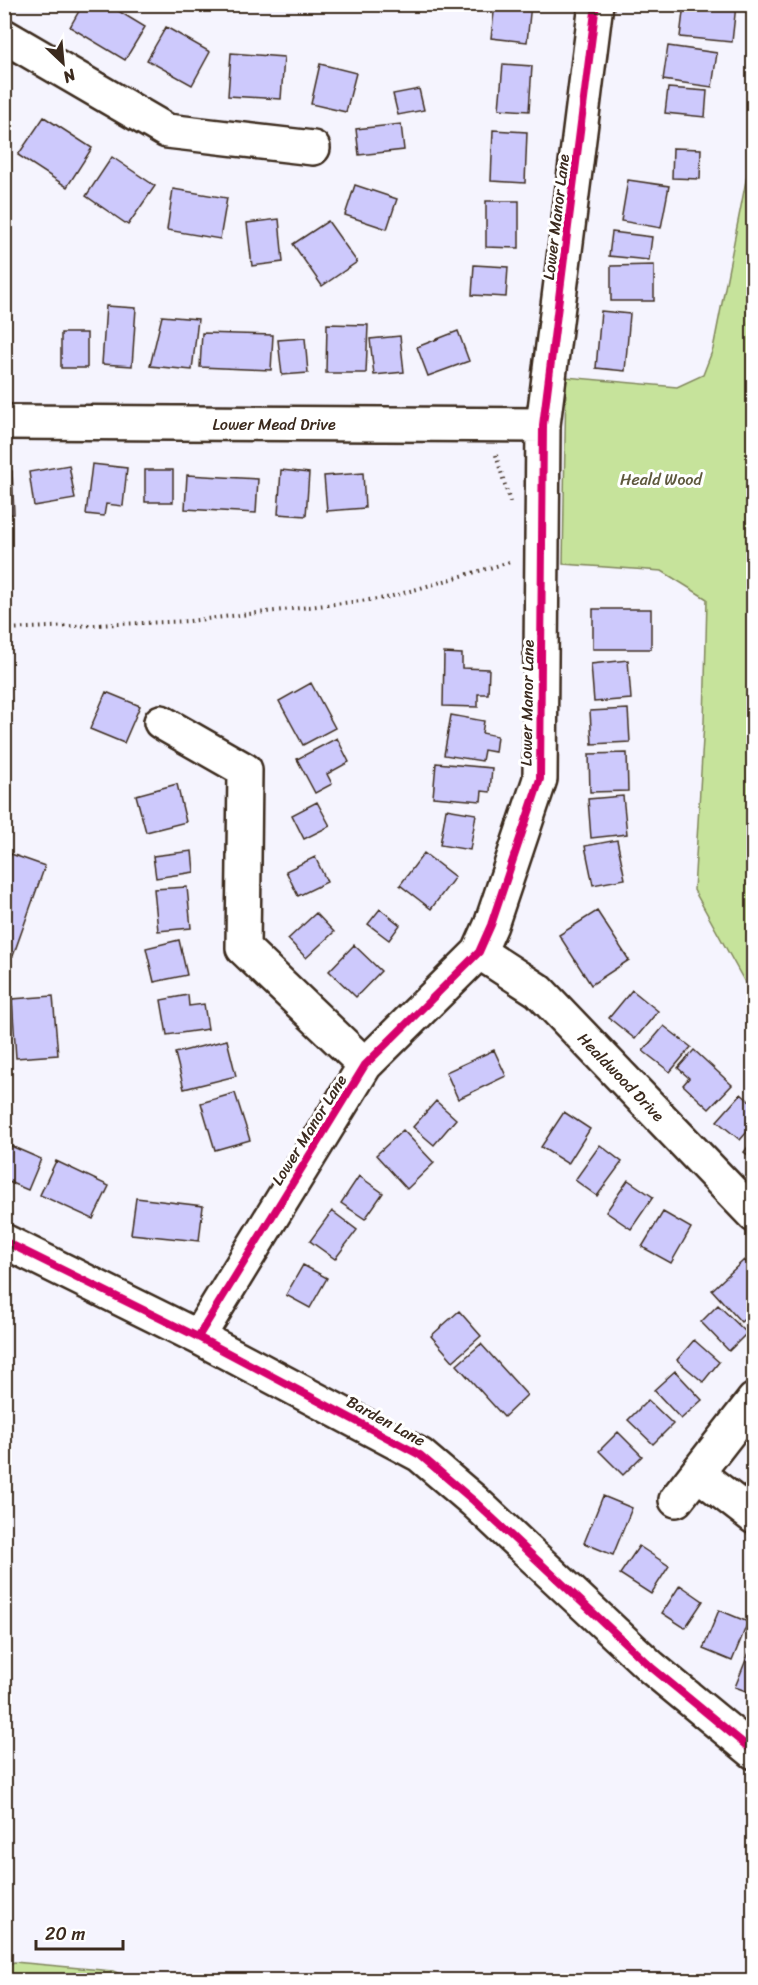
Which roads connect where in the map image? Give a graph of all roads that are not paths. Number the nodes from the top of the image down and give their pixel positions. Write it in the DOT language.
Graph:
graph roads {
  1 [pos="596,4"];
  2 [pos="4,36"];
  3 [pos="313,148"];
  4 [pos="4,422"];
  5 [pos="543,425"];
  6 [pos="161,722"];
  7 [pos="478,952"];
  8 [pos="365,1065"];
  9 [pos="753,1215"];
  10 [pos="4,1241"];
  11 [pos="198,1337"];
  12 [pos="753,1400"];
  13 [pos="697,1473"];
  14 [pos="676,1500"];
  15 [pos="753,1517"];
  16 [pos="753,1752"];
  1 -- 5 [label="street, Lower Manor Lane"];
  2 -- 3 [label="street"];
  4 -- 5 [label="street, Lower Mead Drive"];
  5 -- 7 [label="street, Lower Manor Lane"];
  6 -- 8 [label="street, Lower Manor Lane"];
  7 -- 8 [label="street, Lower Manor Lane"];
  7 -- 9 [label="street, Healdwood Drive"];
  8 -- 11 [label="street, Lower Manor Lane"];
  10 -- 11 [label="street, Barden Lane"];
  11 -- 16 [label="street, Barden Lane"];
  12 -- 13 [label="street"];
  13 -- 14 [label="street"];
  13 -- 15 [label="street"];
}
